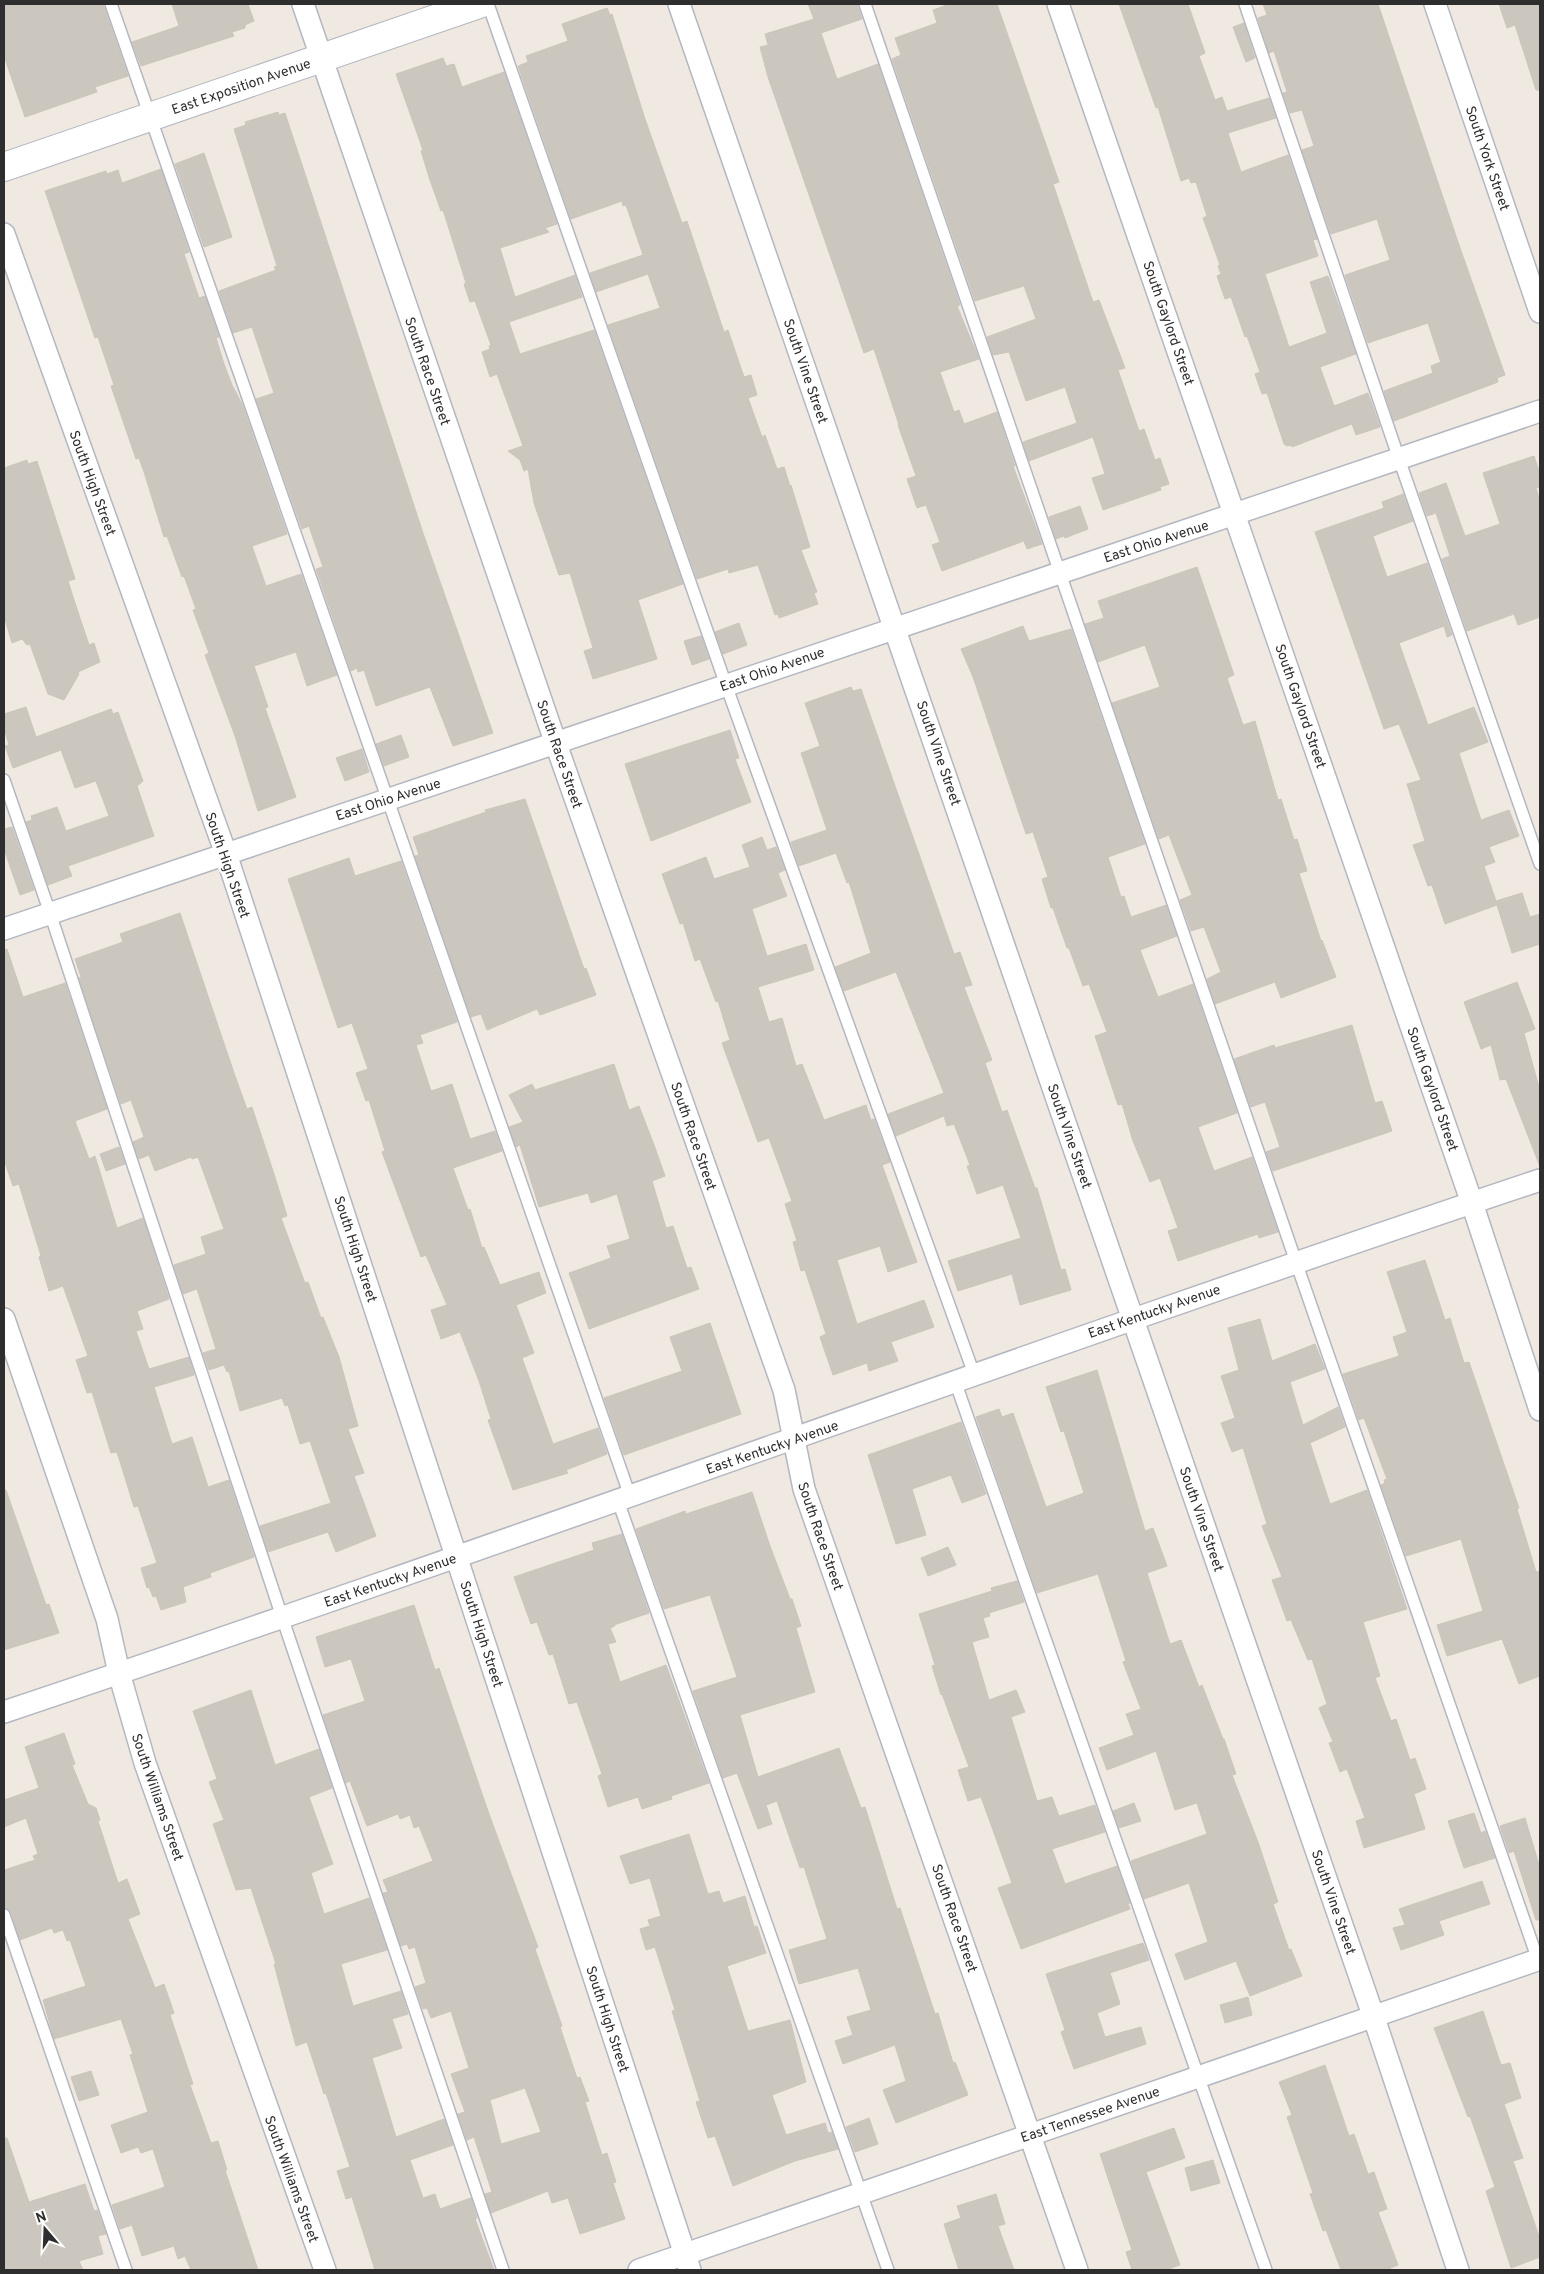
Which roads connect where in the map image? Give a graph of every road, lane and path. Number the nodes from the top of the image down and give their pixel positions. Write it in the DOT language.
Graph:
graph roads {
  1 [pos="111,4"];
  2 [pos="303,4"];
  3 [pos="479,4"];
  4 [pos="488,4"];
  5 [pos="679,4"];
  6 [pos="865,4"];
  7 [pos="1058,4"];
  8 [pos="1245,4"];
  9 [pos="1435,4"];
  10 [pos="322,59"];
  11 [pos="149,117"];
  12 [pos="4,166"];
  13 [pos="4,234"];
  14 [pos="1540,312"];
  15 [pos="1540,411"];
  16 [pos="1399,459"];
  17 [pos="1236,515"];
  18 [pos="1060,572"];
  19 [pos="895,627"];
  20 [pos="726,684"];
  21 [pos="556,744"];
  22 [pos="4,780"];
  23 [pos="388,800"];
  24 [pos="226,854"];
  25 [pos="1540,864"];
  26 [pos="50,913"];
  27 [pos="4,929"];
  28 [pos="1540,1180"];
  29 [pos="1472,1202"];
  30 [pos="1296,1262"];
  31 [pos="4,1319"];
  32 [pos="1133,1319"];
  33 [pos="965,1378"];
  34 [pos="1540,1410"];
  35 [pos="794,1440"];
  36 [pos="624,1498"];
  37 [pos="457,1557"];
  38 [pos="282,1617"];
  39 [pos="119,1673"];
  40 [pos="4,1712"];
  41 [pos="4,1915"];
  42 [pos="1539,1962"];
  43 [pos="1373,2016"];
  44 [pos="1200,2076"];
  45 [pos="1031,2135"];
  46 [pos="861,2193"];
  47 [pos="687,2262"];
  48 [pos="126,2270"];
  49 [pos="324,2270"];
  50 [pos="503,2270"];
  51 [pos="639,2270"];
  52 [pos="888,2270"];
  53 [pos="1077,2270"];
  54 [pos="1266,2270"];
  55 [pos="1458,2270"];
  1 -- 11 [label="lane"];
  2 -- 10 [label="street, South Race Street"];
  3 -- 10 [label="street, East Exposition Avenue"];
  4 -- 20 [label="lane"];
  5 -- 19 [label="street, South Vine Street"];
  6 -- 18 [label="lane"];
  7 -- 17 [label="street, South Gaylord Street"];
  8 -- 16 [label="lane"];
  9 -- 14 [label="street, South York Street"];
  10 -- 11 [label="street, East Exposition Avenue"];
  10 -- 21 [label="street, South Race Street"];
  11 -- 12 [label="street, East Exposition Avenue"];
  11 -- 23 [label="lane"];
  13 -- 24 [label="street, South High Street"];
  15 -- 16 [label="street, East Ohio Avenue"];
  16 -- 17 [label="street, East Ohio Avenue"];
  16 -- 25 [label="lane"];
  17 -- 18 [label="street, East Ohio Avenue"];
  17 -- 29 [label="street, South Gaylord Street"];
  18 -- 19 [label="street, East Ohio Avenue"];
  18 -- 30 [label="lane"];
  19 -- 20 [label="street, East Ohio Avenue"];
  19 -- 32 [label="street, South Vine Street"];
  20 -- 21 [label="street, East Ohio Avenue"];
  20 -- 33 [label="lane"];
  21 -- 23 [label="street, East Ohio Avenue"];
  21 -- 35 [label="street, South Race Street"];
  22 -- 26 [label="lane"];
  23 -- 24 [label="street, East Ohio Avenue"];
  23 -- 36 [label="lane"];
  24 -- 26 [label="street, East Ohio Avenue"];
  24 -- 37 [label="street, South High Street"];
  26 -- 27 [label="street, East Ohio Avenue"];
  26 -- 38 [label="lane"];
  28 -- 29 [label="street, East Kentucky Avenue"];
  29 -- 30 [label="street, East Kentucky Avenue"];
  29 -- 34 [label="street, South Gaylord Street"];
  30 -- 32 [label="street, East Kentucky Avenue"];
  30 -- 42 [label="lane"];
  31 -- 39 [label="street, South Williams Street"];
  32 -- 33 [label="street, East Kentucky Avenue"];
  32 -- 43 [label="street, South Vine Street"];
  33 -- 35 [label="street, East Kentucky Avenue"];
  33 -- 44 [label="lane"];
  35 -- 36 [label="street, East Kentucky Avenue"];
  35 -- 45 [label="street, South Race Street"];
  36 -- 37 [label="street, East Kentucky Avenue"];
  36 -- 46 [label="lane"];
  37 -- 38 [label="street, East Kentucky Avenue"];
  37 -- 47 [label="street, South High Street"];
  38 -- 39 [label="street, East Kentucky Avenue"];
  38 -- 50 [label="lane"];
  39 -- 40 [label="street, East Kentucky Avenue"];
  39 -- 49 [label="street, South Williams Street"];
  41 -- 48 [label="lane"];
  42 -- 43 [label="street, East Tennessee Avenue"];
  43 -- 44 [label="street, East Tennessee Avenue"];
  43 -- 55 [label="street, South Vine Street"];
  44 -- 45 [label="street, East Tennessee Avenue"];
  44 -- 54 [label="lane"];
  45 -- 46 [label="street, East Tennessee Avenue"];
  45 -- 53 [label="street, South Race Street"];
  46 -- 47 [label="street, East Tennessee Avenue"];
  46 -- 52 [label="lane"];
  47 -- 51 [label="street, East Tennessee Avenue"];
}
